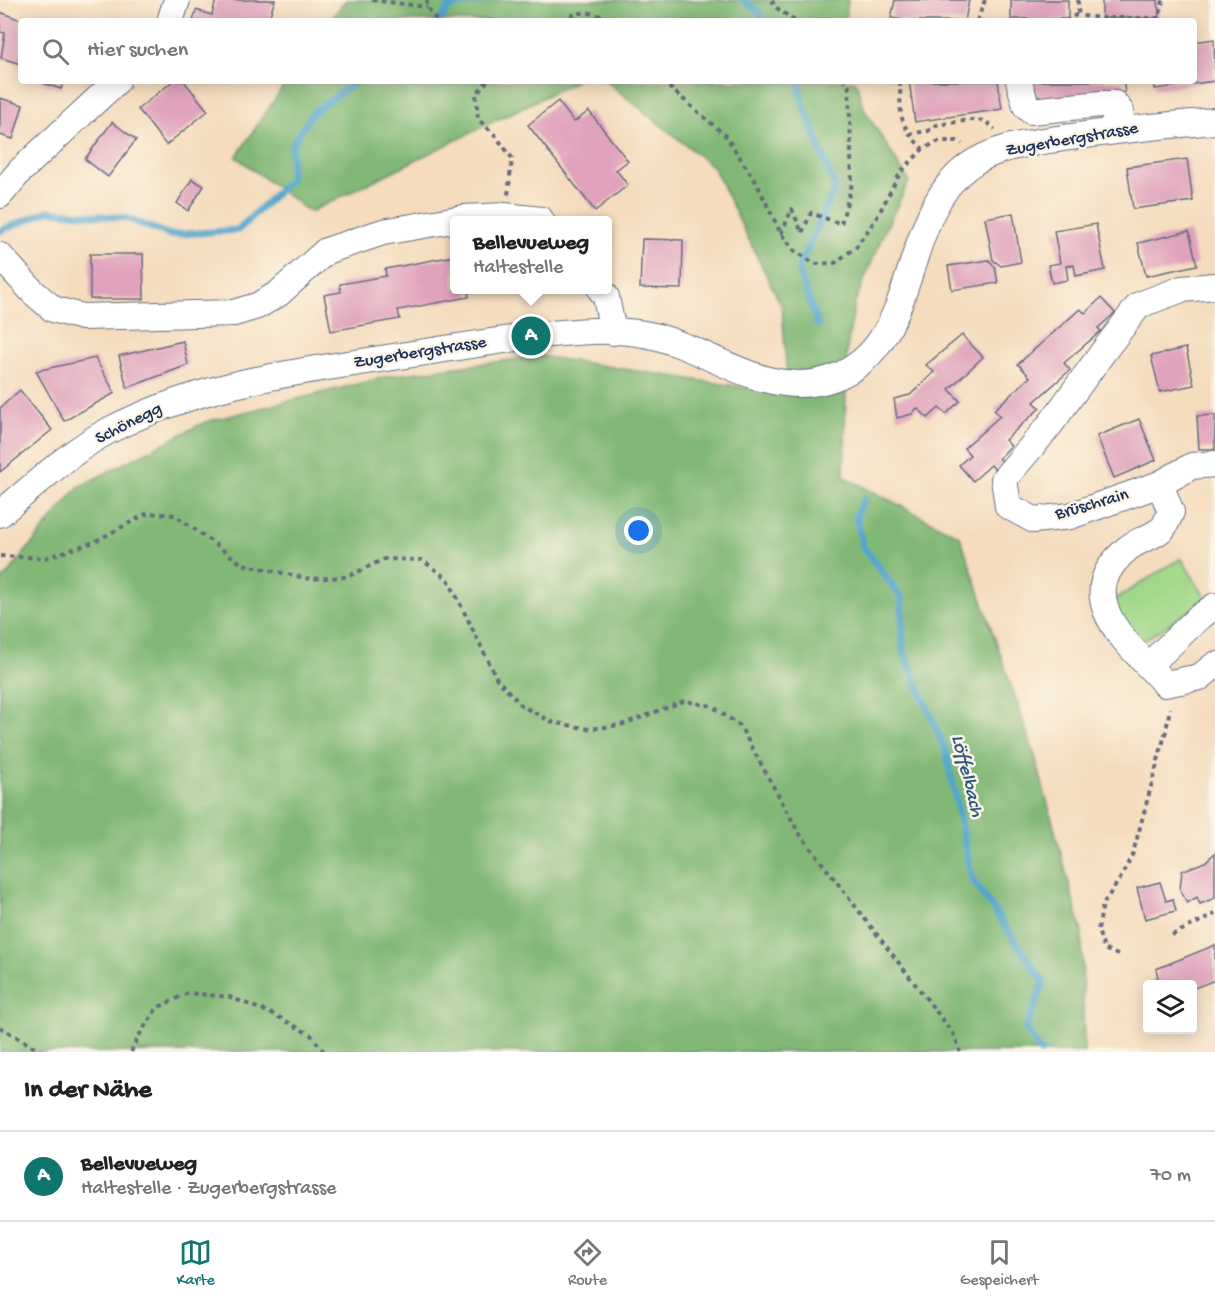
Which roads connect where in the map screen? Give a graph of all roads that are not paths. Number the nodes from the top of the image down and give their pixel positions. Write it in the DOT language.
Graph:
graph roads {
  1 [pos="177,0"];
  2 [pos="171,18"];
  3 [pos="114,84"];
  4 [pos="1021,84"];
  5 [pos="1215,122"];
  6 [pos="1109,131"];
  7 [pos="0,195"];
  8 [pos="450,221"];
  9 [pos="0,256"];
  10 [pos="1215,286"];
  11 [pos="604,294"];
  12 [pos="613,332"];
  13 [pos="277,374"];
  14 [pos="1215,464"];
  15 [pos="1160,484"];
  16 [pos="0,514"];
  17 [pos="1215,606"];
  18 [pos="1149,665"];
  19 [pos="1215,665"];
  1 -- 2 [label="street"];
  3 -- 7 [label="street"];
  4 -- 6 [label="street"];
  5 -- 6 [label="street, Zugerbergstrasse"];
  6 -- 12 [label="street, Zugerbergstrasse"];
  8 -- 9 [label="street"];
  10 -- 15 [label="street, Brüschrain"];
  11 -- 12 [label="street"];
  12 -- 13 [label="street, Zugerbergstrasse"];
  13 -- 16 [label="street, Schönegg"];
  14 -- 15 [label="street"];
  15 -- 18 [label="street"];
  17 -- 18 [label="street"];
  18 -- 19 [label="street"];
}
